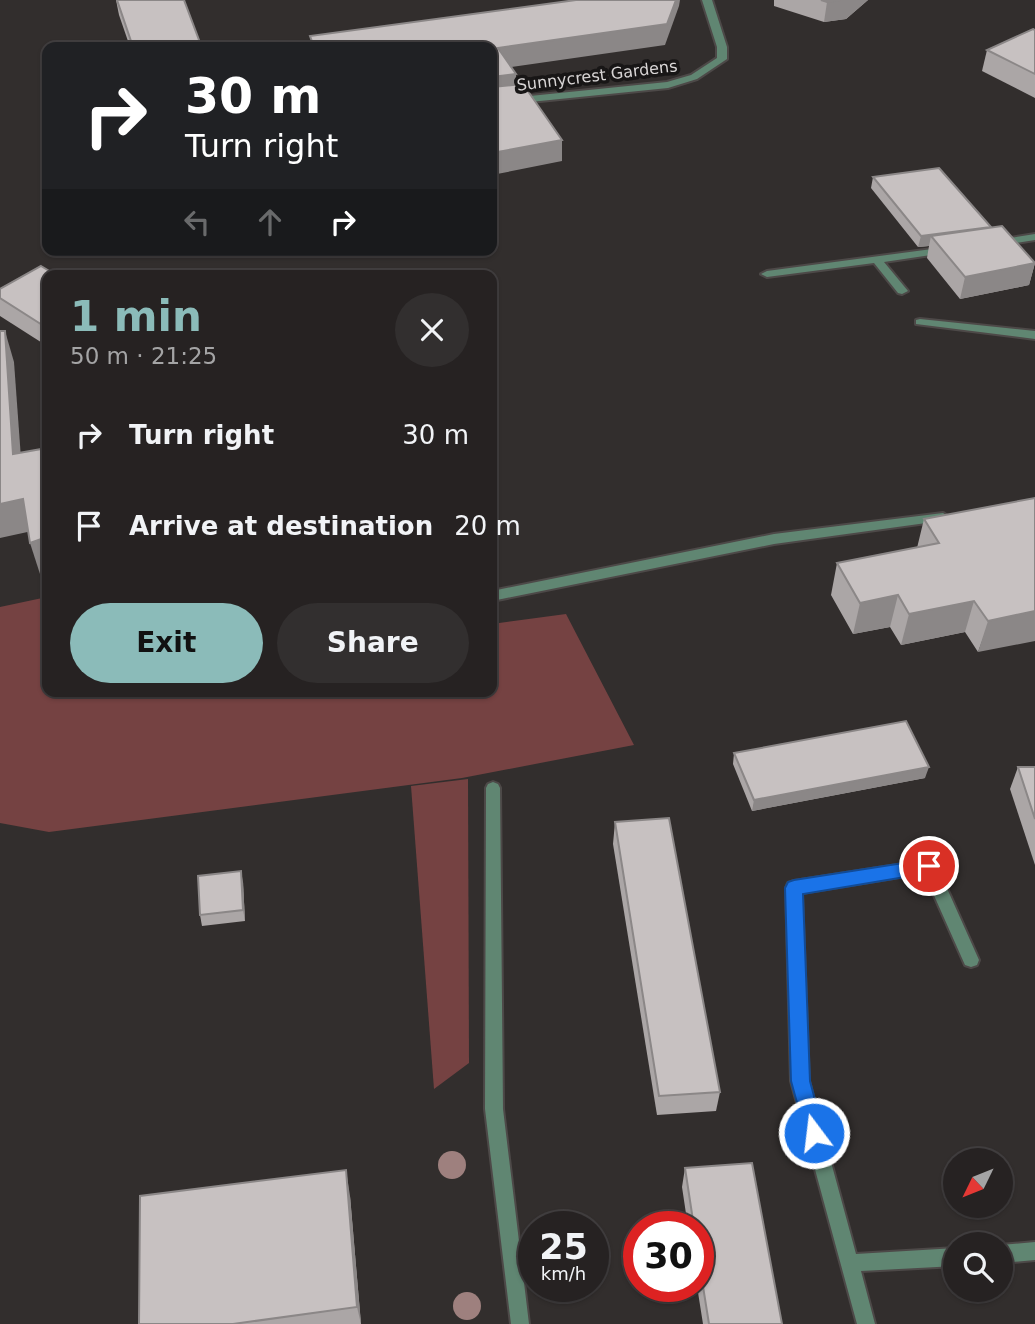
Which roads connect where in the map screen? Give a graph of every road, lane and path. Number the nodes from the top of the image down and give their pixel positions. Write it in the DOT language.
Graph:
graph roads {
  1 [pos="707,0"];
  2 [pos="497,102"];
  3 [pos="1035,237"];
  4 [pos="982,245"];
  5 [pos="956,248"];
  6 [pos="876,259"];
  7 [pos="767,274"];
  8 [pos="902,290"];
  9 [pos="920,322"];
  10 [pos="1035,335"];
  11 [pos="953,515"];
  12 [pos="497,595"];
  13 [pos="493,788"];
  14 [pos="971,960"];
  15 [pos="1035,1251"];
  16 [pos="1013,1253"];
  17 [pos="943,1257"];
  18 [pos="850,1263"];
  19 [pos="520,1324"];
  20 [pos="866,1324"];
  1 -- 2 [label="street, Sunnycrest Gardens"];
  3 -- 4 [label="street"];
  5 -- 6 [label="street"];
  6 -- 7 [label="street"];
  6 -- 8 [label="street"];
  9 -- 10 [label="street"];
  11 -- 12 [label="street"];
  13 -- 19 [label="street"];
  14 -- 18 [label="street"];
  15 -- 16 [label="street"];
  17 -- 18 [label="street"];
  18 -- 20 [label="street"];
}
